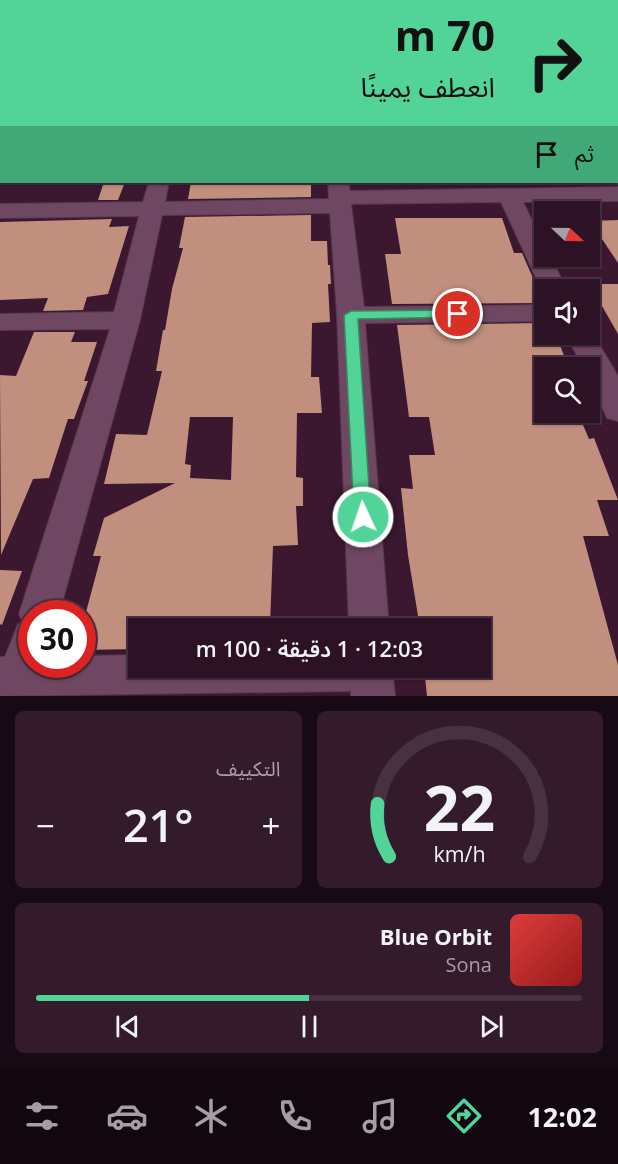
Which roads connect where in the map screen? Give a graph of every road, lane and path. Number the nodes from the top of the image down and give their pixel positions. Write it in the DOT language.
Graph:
graph roads {
  1 [pos="618,194"];
  2 [pos="338,195"];
  3 [pos="155,196"];
  4 [pos="509,196"];
  5 [pos="0,211"];
  6 [pos="549,279"];
  7 [pos="534,313"];
  8 [pos="351,315"];
  9 [pos="126,320"];
  10 [pos="0,322"];
  11 [pos="589,345"];
  12 [pos="609,367"];
  13 [pos="618,410"];
  14 [pos="43,600"];
  15 [pos="368,618"];
  16 [pos="18,662"];
  17 [pos="10,677"];
  18 [pos="128,677"];
  1 -- 4 [label="street"];
  2 -- 3 [label="street"];
  2 -- 4 [label="street"];
  2 -- 8 [label="street"];
  3 -- 5 [label="street"];
  3 -- 9 [label="street"];
  4 -- 6 [label="street"];
  7 -- 8 [label="street"];
  8 -- 15 [label="street"];
  9 -- 10 [label="street"];
  9 -- 14 [label="street"];
  11 -- 12 [label="street"];
  12 -- 13 [label="street"];
  16 -- 17 [label="street"];
  17 -- 18 [label="street"];
}
